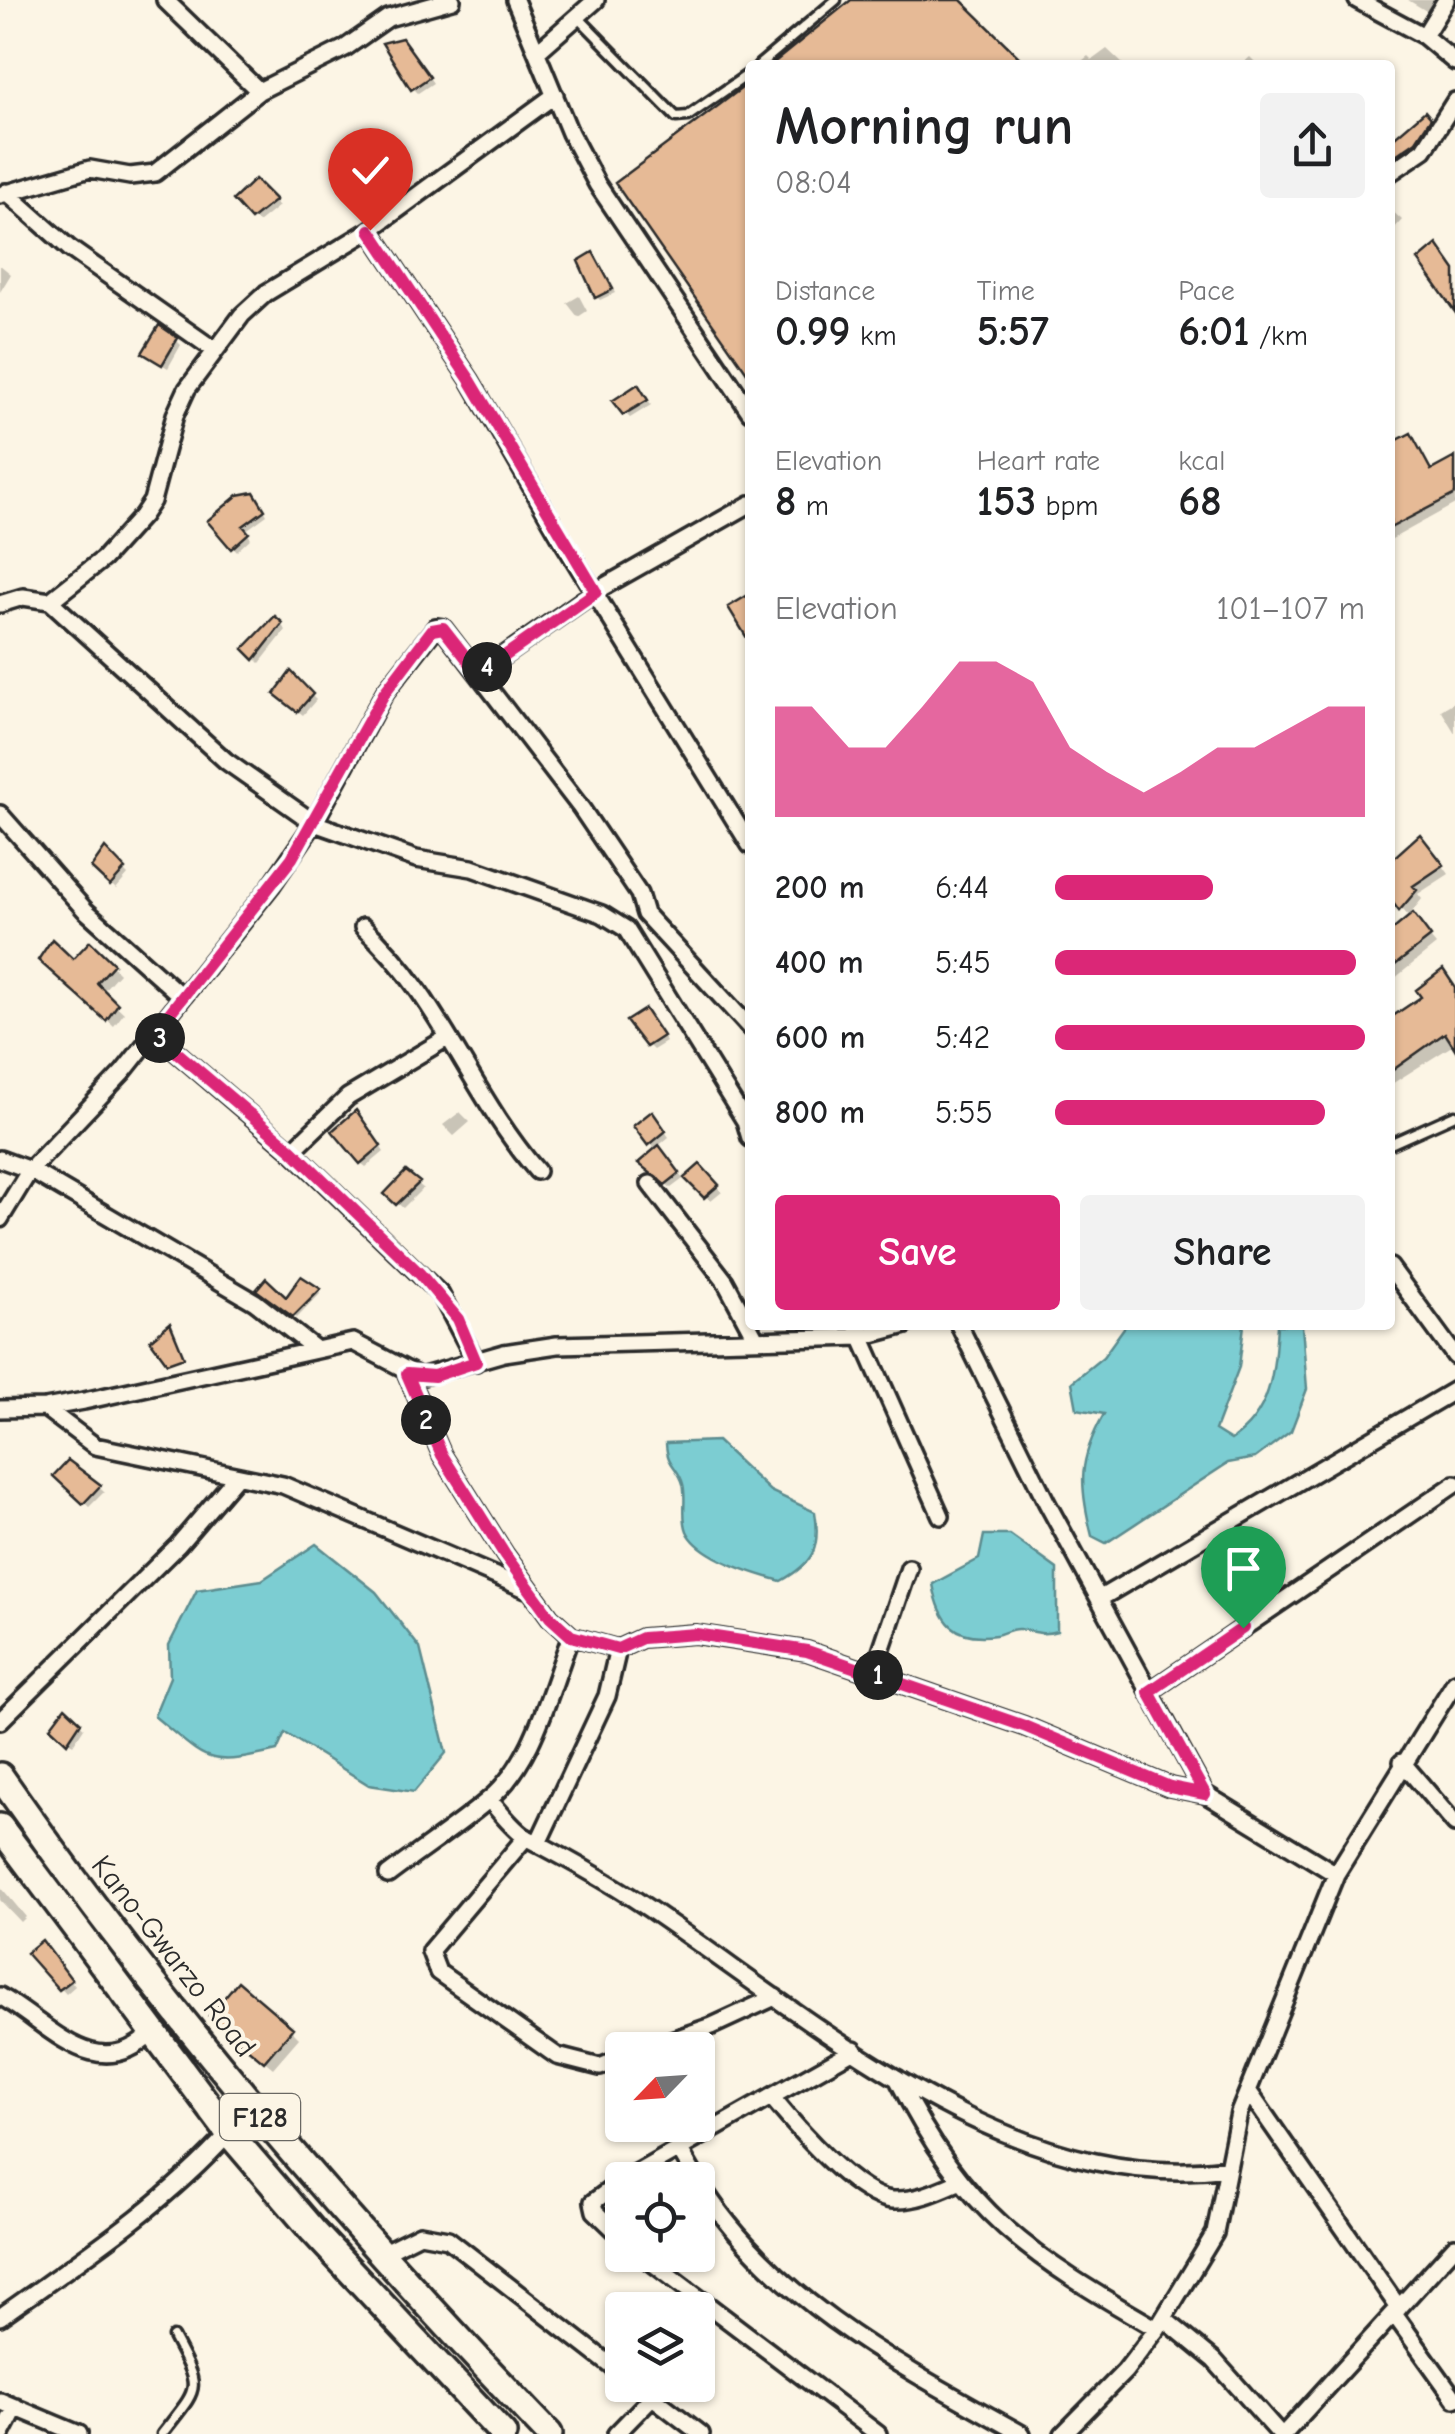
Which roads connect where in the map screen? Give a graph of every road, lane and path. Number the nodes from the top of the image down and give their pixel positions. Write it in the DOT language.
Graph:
graph roads {
  1 [pos="166,0"];
  2 [pos="452,0"];
  3 [pos="516,0"];
  4 [pos="596,0"];
  5 [pos="836,0"];
  6 [pos="1357,0"];
  7 [pos="1446,0"];
  8 [pos="578,17"];
  9 [pos="1424,36"];
  10 [pos="537,52"];
  11 [pos="765,60"];
  12 [pos="1455,62"];
  13 [pos="745,76"];
  14 [pos="260,92"];
  15 [pos="555,95"];
  16 [pos="1455,102"];
  17 [pos="1395,170"];
  18 [pos="3,194"];
  19 [pos="370,230"];
  20 [pos="213,350"];
  21 [pos="745,405"];
  22 [pos="745,507"];
  23 [pos="596,592"];
  24 [pos="50,602"];
  25 [pos="0,604"];
  26 [pos="479,674"];
  27 [pos="0,814"];
  28 [pos="314,823"];
  29 [pos="745,836"];
  30 [pos="645,914"];
  31 [pos="364,927"];
  32 [pos="626,929"];
  33 [pos="182,996"];
  34 [pos="745,1023"];
  35 [pos="154,1033"];
  36 [pos="448,1038"];
  37 [pos="1455,1115"];
  38 [pos="745,1120"];
  39 [pos="1395,1142"];
  40 [pos="292,1150"];
  41 [pos="0,1159"];
  42 [pos="30,1170"];
  43 [pos="537,1172"];
  44 [pos="650,1184"];
  45 [pos="0,1219"];
  46 [pos="1395,1274"];
  47 [pos="745,1318"];
  48 [pos="751,1330"];
  49 [pos="962,1330"];
  50 [pos="858,1331"];
  51 [pos="756,1339"];
  52 [pos="314,1348"];
  53 [pos="1455,1356"];
  54 [pos="476,1362"];
  55 [pos="407,1374"];
  56 [pos="1455,1390"];
  57 [pos="45,1408"];
  58 [pos="0,1409"];
  59 [pos="236,1476"];
  60 [pos="1455,1484"];
  61 [pos="942,1516"];
  62 [pos="910,1568"];
  63 [pos="530,1591"];
  64 [pos="1099,1599"];
  65 [pos="571,1636"];
  66 [pos="618,1649"];
  67 [pos="874,1674"];
  68 [pos="1455,1682"];
  69 [pos="1149,1692"];
  70 [pos="0,1720"];
  71 [pos="1402,1762"];
  72 [pos="0,1776"];
  73 [pos="1205,1794"];
  74 [pos="489,1800"];
  75 [pos="1455,1824"];
  76 [pos="0,1827"];
  77 [pos="532,1839"];
  78 [pos="1336,1874"];
  79 [pos="388,1875"];
  80 [pos="0,1996"];
  81 [pos="776,1996"];
  82 [pos="698,2032"];
  83 [pos="152,2033"];
  84 [pos="854,2050"];
  85 [pos="605,2065"];
  86 [pos="898,2078"];
  87 [pos="1248,2092"];
  88 [pos="773,2099"];
  89 [pos="229,2133"];
  90 [pos="677,2142"];
  91 [pos="678,2148"];
  92 [pos="654,2162"];
  93 [pos="686,2162"];
  94 [pos="1228,2168"];
  95 [pos="961,2181"];
  96 [pos="605,2194"];
  97 [pos="715,2204"];
  98 [pos="605,2221"];
  99 [pos="1455,2246"];
  100 [pos="378,2255"];
  101 [pos="664,2272"];
  102 [pos="1396,2311"];
  103 [pos="0,2317"];
  104 [pos="1160,2324"];
  105 [pos="173,2337"];
  106 [pos="605,2361"];
  107 [pos="1455,2399"];
  108 [pos="647,2402"];
  109 [pos="659,2402"];
  110 [pos="8,2404"];
  111 [pos="2,2434"];
  112 [pos="79,2434"];
  113 [pos="162,2434"];
  114 [pos="504,2434"];
  115 [pos="549,2434"];
  116 [pos="616,2434"];
  117 [pos="701,2434"];
  118 [pos="878,2434"];
  119 [pos="1022,2434"];
  120 [pos="1063,2434"];
  121 [pos="1282,2434"];
  1 -- 14 [label="street"];
  2 -- 14 [label="street"];
  3 -- 10 [label="street"];
  4 -- 8 [label="street"];
  5 -- 11 [label="lane"];
  6 -- 9 [label="street"];
  7 -- 9 [label="street"];
  8 -- 10 [label="street"];
  8 -- 13 [label="lane"];
  9 -- 12 [label="street"];
  10 -- 15 [label="street"];
  14 -- 18 [label="street"];
  15 -- 19 [label="street"];
  15 -- 21 [label="street"];
  16 -- 17 [label="street"];
  18 -- 20 [label="street"];
  19 -- 20 [label="street"];
  19 -- 23 [label="street"];
  20 -- 24 [label="street"];
  22 -- 23 [label="street"];
  23 -- 26 [label="street"];
  23 -- 29 [label="street"];
  24 -- 25 [label="street"];
  24 -- 28 [label="street"];
  26 -- 28 [label="street"];
  26 -- 30 [label="street"];
  27 -- 33 [label="street"];
  28 -- 32 [label="street"];
  28 -- 33 [label="street"];
  30 -- 32 [label="street"];
  30 -- 34 [label="street"];
  31 -- 36 [label="street"];
  32 -- 38 [label="street"];
  33 -- 35 [label="street"];
  35 -- 40 [label="street"];
  35 -- 42 [label="street"];
  36 -- 40 [label="street"];
  36 -- 43 [label="street"];
  37 -- 39 [label="lane"];
  40 -- 54 [label="street"];
  41 -- 42 [label="street"];
  42 -- 45 [label="street"];
  42 -- 52 [label="street"];
  44 -- 47 [label="street"];
  46 -- 53 [label="street"];
  48 -- 51 [label="street"];
  49 -- 64 [label="street"];
  50 -- 51 [label="street"];
  50 -- 61 [label="street"];
  51 -- 54 [label="street"];
  52 -- 55 [label="street"];
  52 -- 57 [label="street"];
  54 -- 55 [label="street"];
  55 -- 63 [label="street"];
  56 -- 64 [label="street"];
  57 -- 58 [label="street"];
  57 -- 59 [label="street"];
  59 -- 63 [label="street"];
  59 -- 70 [label="street"];
  60 -- 69 [label="street"];
  62 -- 67 [label="street"];
  63 -- 65 [label="street"];
  64 -- 69 [label="street"];
  65 -- 66 [label="street"];
  65 -- 74 [label="street"];
  66 -- 67 [label="street"];
  66 -- 77 [label="street"];
  67 -- 73 [label="street"];
  68 -- 71 [label="street"];
  69 -- 73 [label="street"];
  71 -- 75 [label="street"];
  71 -- 78 [label="street"];
  72 -- 100 [label="main road, Kano-Gwarzo Road / F128"];
  73 -- 78 [label="street"];
  74 -- 77 [label="street"];
  74 -- 79 [label="street"];
  76 -- 83 [label="main road, Kano-Gwarzo Road / F128"];
  77 -- 81 [label="street"];
  77 -- 85 [label="street"];
  78 -- 87 [label="street"];
  80 -- 83 [label="street"];
  81 -- 82 [label="street"];
  81 -- 84 [label="street"];
  83 -- 89 [label="main road, Kano-Gwarzo Road / F128"];
  84 -- 86 [label="street"];
  84 -- 88 [label="street"];
  86 -- 94 [label="street"];
  86 -- 95 [label="street"];
  87 -- 94 [label="street"];
  87 -- 102 [label="street"];
  88 -- 91 [label="street"];
  88 -- 95 [label="street"];
  89 -- 103 [label="street"];
  89 -- 114 [label="main road, Kano-Gwarzo Road / F128"];
  90 -- 91 [label="street"];
  91 -- 92 [label="street"];
  91 -- 93 [label="street"];
  94 -- 104 [label="street"];
  95 -- 104 [label="street"];
  96 -- 98 [label="street"];
  97 -- 119 [label="street"];
  99 -- 102 [label="street"];
  100 -- 106 [label="street"];
  100 -- 115 [label="main road, Kano-Gwarzo Road / F128"];
  101 -- 118 [label="street"];
  102 -- 107 [label="street"];
  102 -- 121 [label="street"];
  104 -- 120 [label="street"];
  104 -- 121 [label="street"];
  105 -- 113 [label="lane"];
  108 -- 116 [label="street"];
  109 -- 117 [label="street"];
  110 -- 111 [label="street"];
  110 -- 112 [label="street"];
}
